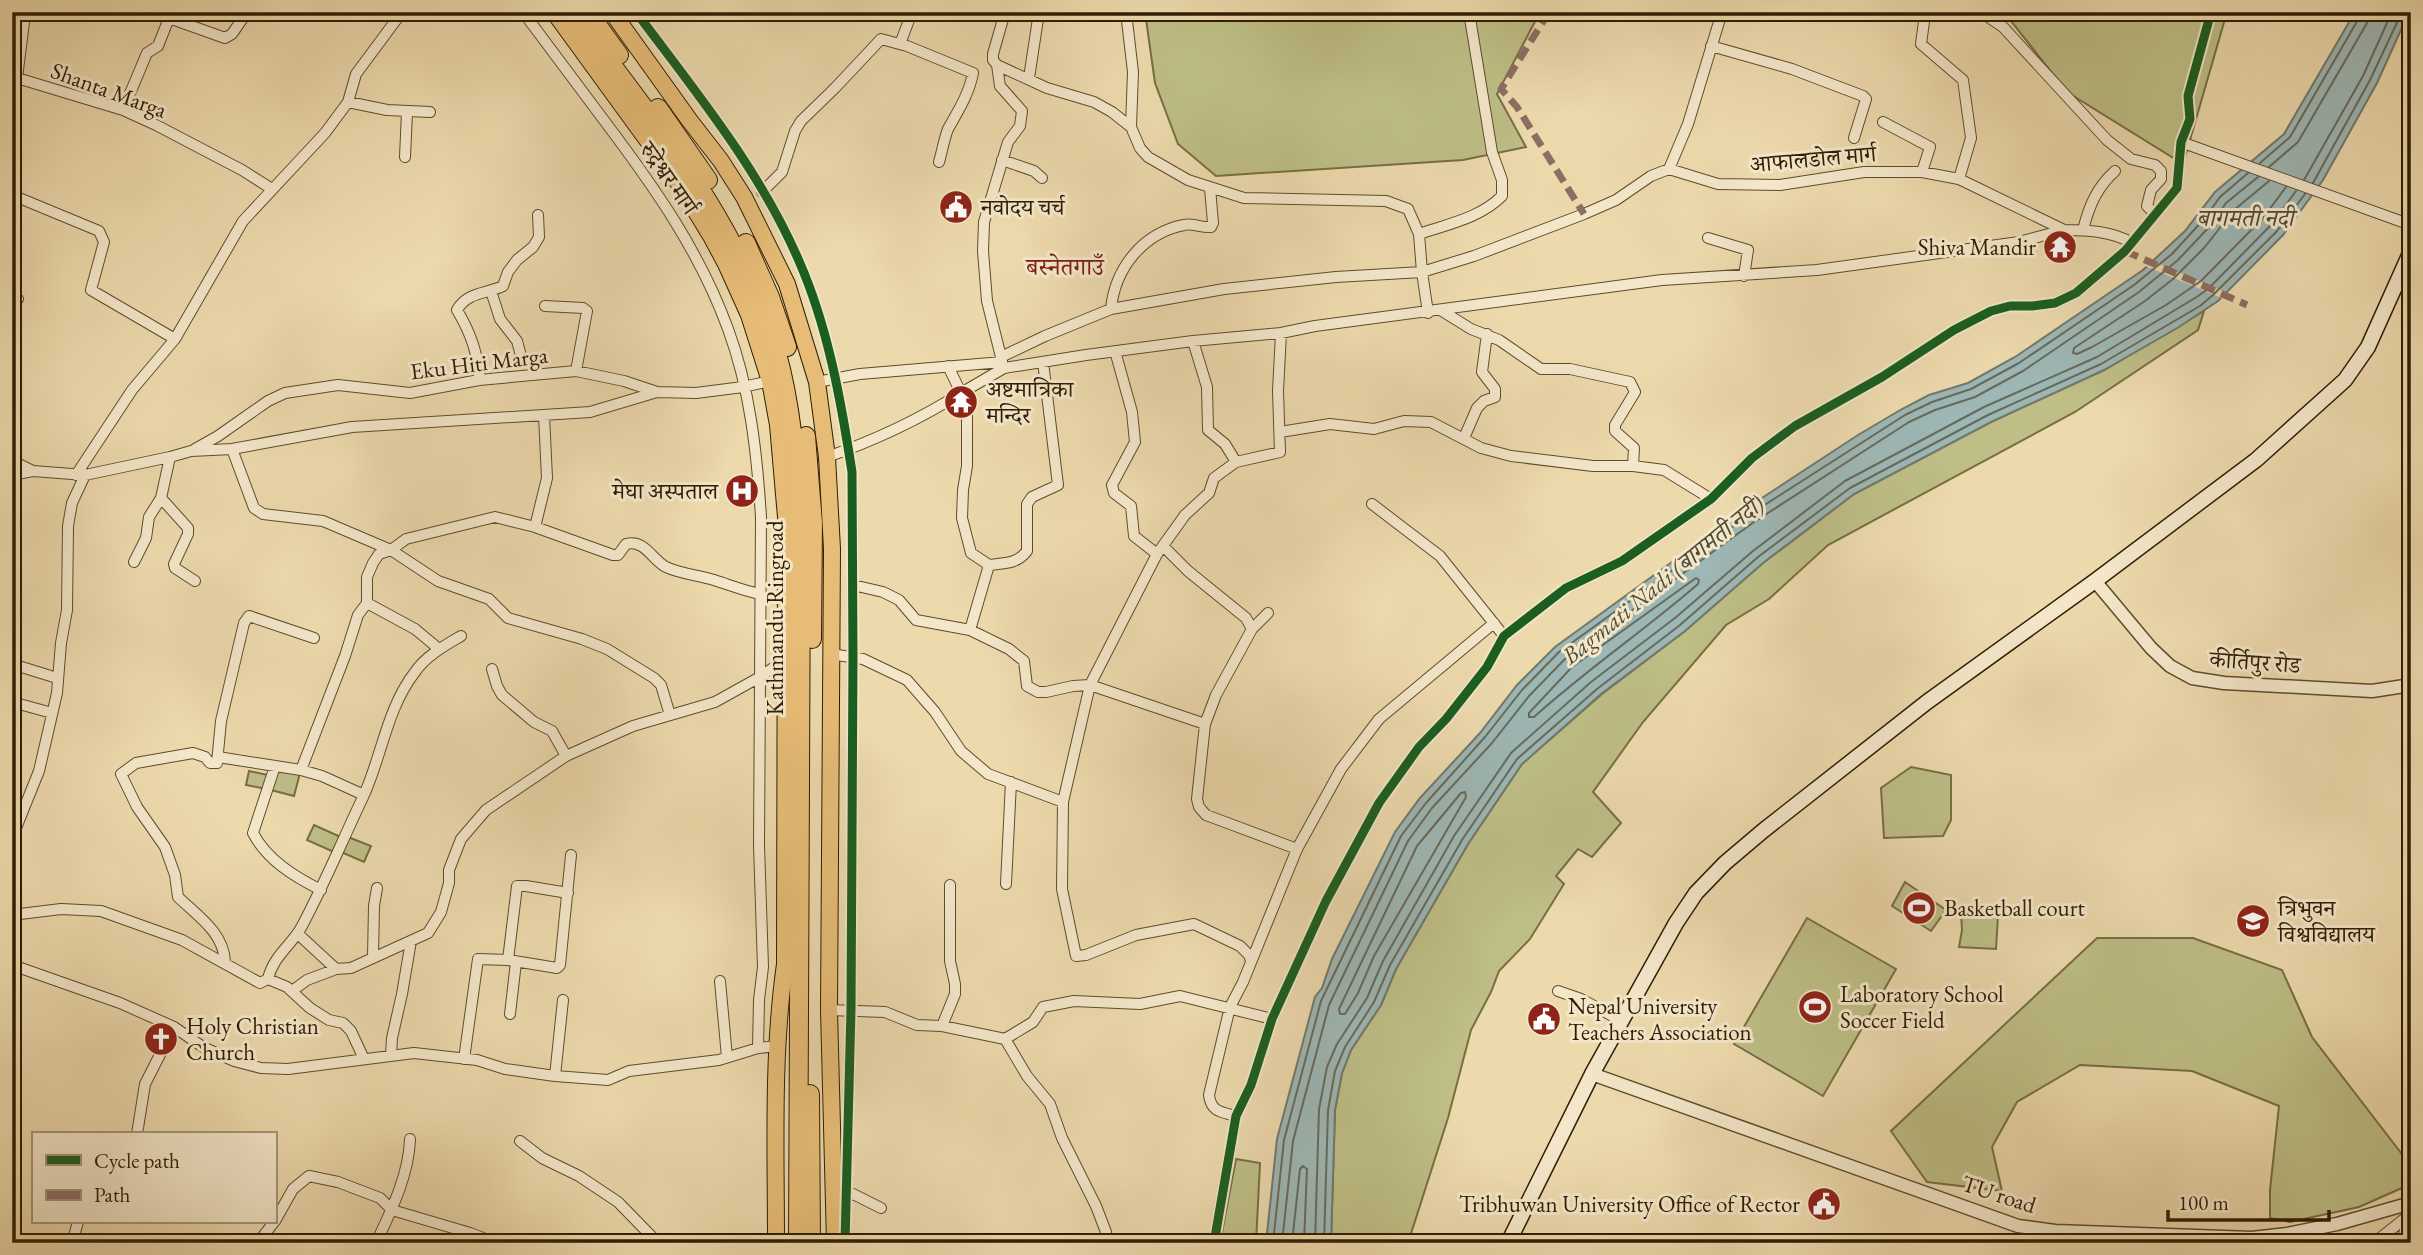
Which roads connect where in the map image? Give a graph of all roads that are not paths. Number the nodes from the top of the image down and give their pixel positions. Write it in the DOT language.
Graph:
graph roads {
  1 [pos="247,12"];
  2 [pos="402,12"];
  3 [pos="523,12"];
  4 [pos="554,12"];
  5 [pos="572,12"];
  6 [pos="588,12"];
  7 [pos="612,12"];
  8 [pos="636,12"];
  9 [pos="912,12"];
  10 [pos="1005,12"];
  11 [pos="1039,12"];
  12 [pos="1126,12"];
  13 [pos="1469,12"];
  14 [pos="1871,12"];
  15 [pos="1938,12"];
  16 [pos="1981,12"];
  17 [pos="2211,12"];
  18 [pos="1721,13"];
  19 [pos="1926,15"];
  20 [pos="26,17"];
  21 [pos="12,19"];
  22 [pos="900,44"];
  23 [pos="1711,46"];
  24 [pos="997,65"];
  25 [pos="17,78"];
  26 [pos="1029,78"];
  27 [pos="12,98"];
  28 [pos="348,102"];
  29 [pos="123,110"];
  30 [pos="407,112"];
  31 [pos="430,112"];
  32 [pos="1883,122"];
  33 [pos="1131,127"];
  34 [pos="1854,138"];
  35 [pos="2181,142"];
  36 [pos="405,157"];
  37 [pos="1002,160"];
  38 [pos="939,162"];
  39 [pos="1669,169"];
  40 [pos="2115,171"];
  41 [pos="1922,172"];
  42 [pos="1042,178"];
  43 [pos="1959,179"];
  44 [pos="1210,188"];
  45 [pos="272,189"];
  46 [pos="762,192"];
  47 [pos="12,195"];
  48 [pos="2155,214"];
  49 [pos="538,215"];
  50 [pos="2411,225"];
  51 [pos="2064,230"];
  52 [pos="2083,230"];
  53 [pos="1419,234"];
  54 [pos="1708,238"];
  55 [pos="2129,247"];
  56 [pos="2411,251"];
  57 [pos="1422,272"];
  58 [pos="1744,276"];
  59 [pos="491,291"];
  60 [pos="545,306"];
  61 [pos="1111,309"];
  62 [pos="1442,311"];
  63 [pos="1428,313"];
  64 [pos="1281,333"];
  65 [pos="1487,334"];
  66 [pos="175,340"];
  67 [pos="1193,341"];
  68 [pos="1115,351"];
  69 [pos="520,352"];
  70 [pos="1002,362"];
  71 [pos="1043,362"];
  72 [pos="948,366"];
  73 [pos="576,371"];
  74 [pos="834,377"];
  75 [pos="479,380"];
  76 [pos="770,380"];
  77 [pos="817,382"];
  78 [pos="743,387"];
  79 [pos="656,393"];
  80 [pos="961,393"];
  81 [pos="544,415"];
  82 [pos="967,416"];
  83 [pos="1280,432"];
  84 [pos="1464,438"];
  85 [pos="232,449"];
  86 [pos="849,449"];
  87 [pos="191,451"];
  88 [pos="170,457"];
  89 [pos="827,457"];
  90 [pos="12,461"];
  91 [pos="1236,463"];
  92 [pos="1633,466"];
  93 [pos="33,471"];
  94 [pos="12,475"];
  95 [pos="81,475"];
  96 [pos="161,498"];
  97 [pos="1711,499"];
  98 [pos="1372,504"];
  99 [pos="535,527"];
  100 [pos="391,550"];
  101 [pos="1161,550"];
  102 [pos="134,562"];
  103 [pos="989,565"];
  104 [pos="195,581"];
  105 [pos="2095,581"];
  106 [pos="853,585"];
  107 [pos="760,594"];
  108 [pos="367,603"];
  109 [pos="1268,613"];
  110 [pos="1494,623"];
  111 [pos="1252,629"];
  112 [pos="970,631"];
  113 [pos="461,636"];
  114 [pos="1504,636"];
  115 [pos="314,638"];
  116 [pos="439,649"];
  117 [pos="831,654"];
  118 [pos="853,657"];
  119 [pos="786,659"];
  120 [pos="12,664"];
  121 [pos="492,669"];
  122 [pos="760,677"];
  123 [pos="57,678"];
  124 [pos="1090,685"];
  125 [pos="2411,685"];
  126 [pos="12,702"];
  127 [pos="52,713"];
  128 [pos="670,715"];
  129 [pos="1205,724"];
  130 [pos="566,756"];
  131 [pos="218,757"];
  132 [pos="275,766"];
  133 [pos="301,770"];
  134 [pos="1011,782"];
  135 [pos="364,795"];
  136 [pos="1063,802"];
  137 [pos="12,838"];
  138 [pos="1297,849"];
  139 [pos="571,855"];
  140 [pos="1006,884"];
  141 [pos="950,886"];
  142 [pos="377,888"];
  143 [pos="321,890"];
  144 [pos="568,893"];
  145 [pos="12,915"];
  146 [pos="298,934"];
  147 [pos="411,941"];
  148 [pos="373,957"];
  149 [pos="512,961"];
  150 [pos="1251,961"];
  151 [pos="225,962"];
  152 [pos="12,965"];
  153 [pos="336,969"];
  154 [pos="268,979"];
  155 [pos="720,981"];
  156 [pos="292,991"];
  157 [pos="1558,991"];
  158 [pos="563,1000"];
  159 [pos="1230,1007"];
  160 [pos="851,1009"];
  161 [pos="829,1010"];
  162 [pos="510,1014"];
  163 [pos="1272,1019"];
  164 [pos="1622,1020"];
  165 [pos="942,1026"];
  166 [pos="174,1027"];
  167 [pos="1005,1039"];
  168 [pos="778,1045"];
  169 [pos="758,1048"];
  170 [pos="391,1055"];
  171 [pos="727,1057"];
  172 [pos="364,1059"];
  173 [pos="464,1059"];
  174 [pos="1592,1074"];
  175 [pos="555,1076"];
  176 [pos="1236,1116"];
  177 [pos="137,1132"];
  178 [pos="410,1139"];
  179 [pos="520,1141"];
  180 [pos="847,1191"];
  181 [pos="2409,1207"];
  182 [pos="881,1208"];
  183 [pos="392,1210"];
  184 [pos="276,1218"];
  185 [pos="77,1224"];
  186 [pos="272,1224"];
  187 [pos="2038,1229"];
  188 [pos="1515,1240"];
  189 [pos="72,1243"];
  190 [pos="258,1243"];
  191 [pos="376,1243"];
  192 [pos="496,1243"];
  193 [pos="658,1243"];
  194 [pos="776,1243"];
  195 [pos="798,1243"];
  196 [pos="811,1243"];
  197 [pos="835,1243"];
  198 [pos="845,1243"];
  199 [pos="1105,1243"];
  200 [pos="1214,1243"];
  201 [pos="2061,1243"];
  202 [pos="2374,1243"];
  203 [pos="2402,1243"];
  1 -- 29 [label="street"];
  2 -- 28 [label="street"];
  3 -- 78 [label="street, रुद्रेश्वर मार्ग"];
  4 -- 76 [label="main road"];
  5 -- 195 [label="highway, Kathmandu Ringroad"];
  6 -- 196 [label="highway, Kathmandu Ringroad"];
  7 -- 77 [label="main road"];
  8 -- 46 [label="street"];
  9 -- 22 [label="street"];
  10 -- 24 [label="street"];
  11 -- 26 [label="street"];
  12 -- 33 [label="street"];
  13 -- 53 [label="street"];
  14 -- 19 [label="street"];
  15 -- 19 [label="street"];
  16 -- 48 [label="street"];
  17 -- 35 [label="street"];
  18 -- 23 [label="street"];
  19 -- 43 [label="street"];
  20 -- 21 [label="street"];
  20 -- 25 [label="street, Shanta Marga"];
  22 -- 38 [label="street"];
  22 -- 46 [label="street"];
  23 -- 34 [label="street"];
  23 -- 39 [label="street"];
  24 -- 26 [label="street"];
  24 -- 37 [label="street"];
  25 -- 27 [label="street"];
  25 -- 29 [label="street, Shanta Marga"];
  26 -- 33 [label="street"];
  28 -- 30 [label="street"];
  28 -- 45 [label="street"];
  29 -- 45 [label="street, Shanta Marga"];
  30 -- 31 [label="street"];
  30 -- 36 [label="street"];
  32 -- 41 [label="street"];
  33 -- 44 [label="street"];
  35 -- 48 [label="street"];
  35 -- 50 [label="street"];
  37 -- 42 [label="street"];
  37 -- 70 [label="street"];
  39 -- 41 [label="street, आफालडोल मार्ग"];
  39 -- 57 [label="street"];
  40 -- 52 [label="street"];
  41 -- 43 [label="street, आफालडोल मार्ग"];
  43 -- 51 [label="street, आफालडोल मार्ग"];
  44 -- 53 [label="street"];
  44 -- 61 [label="street"];
  45 -- 66 [label="street"];
  46 -- 74 [label="street"];
  47 -- 66 [label="street"];
  48 -- 55 [label="street"];
  49 -- 59 [label="street"];
  51 -- 52 [label="street, आफालडोल मार्ग"];
  51 -- 58 [label="street"];
  52 -- 55 [label="street, आफालडोल मार्ग"];
  53 -- 57 [label="street"];
  54 -- 58 [label="street"];
  55 -- 97 [label="street"];
  56 -- 105 [label="main road"];
  57 -- 61 [label="street"];
  57 -- 63 [label="street"];
  58 -- 62 [label="street"];
  59 -- 69 [label="street"];
  59 -- 75 [label="street"];
  60 -- 73 [label="street"];
  61 -- 70 [label="street"];
  62 -- 63 [label="street"];
  62 -- 65 [label="street"];
  63 -- 64 [label="street"];
  64 -- 67 [label="street"];
  64 -- 83 [label="street"];
  65 -- 84 [label="street"];
  65 -- 92 [label="street"];
  66 -- 95 [label="street"];
  67 -- 68 [label="street"];
  67 -- 91 [label="street"];
  68 -- 71 [label="street"];
  68 -- 101 [label="street"];
  70 -- 71 [label="street"];
  70 -- 72 [label="street"];
  70 -- 80 [label="street"];
  71 -- 103 [label="street"];
  72 -- 74 [label="street"];
  72 -- 80 [label="street"];
  73 -- 75 [label="street, Eku Hiti Marga"];
  73 -- 79 [label="street, Eku Hiti Marga"];
  74 -- 77 [label="street"];
  74 -- 86 [label="street"];
  75 -- 87 [label="street, Eku Hiti Marga"];
  76 -- 78 [label="street, Eku Hiti Marga"];
  76 -- 119 [label="main road"];
  77 -- 89 [label="main road"];
  78 -- 79 [label="street, Eku Hiti Marga"];
  78 -- 107 [label="street, रुद्रेश्वर मार्ग"];
  79 -- 81 [label="street"];
  80 -- 86 [label="street"];
  81 -- 85 [label="street"];
  81 -- 99 [label="street"];
  82 -- 103 [label="street"];
  83 -- 84 [label="street"];
  83 -- 91 [label="street"];
  84 -- 92 [label="street"];
  85 -- 87 [label="street"];
  85 -- 100 [label="street"];
  86 -- 89 [label="street"];
  86 -- 106 [label="street"];
  87 -- 88 [label="street"];
  88 -- 95 [label="street"];
  88 -- 96 [label="street"];
  89 -- 117 [label="main road"];
  90 -- 93 [label="street"];
  91 -- 101 [label="street"];
  92 -- 97 [label="street"];
  93 -- 94 [label="street"];
  93 -- 95 [label="street"];
  95 -- 123 [label="street"];
  96 -- 102 [label="street"];
  96 -- 104 [label="street"];
  97 -- 114 [label="street"];
  98 -- 110 [label="street"];
  99 -- 100 [label="street"];
  99 -- 107 [label="street"];
  100 -- 108 [label="street"];
  100 -- 128 [label="street"];
  101 -- 111 [label="street"];
  101 -- 124 [label="street"];
  103 -- 112 [label="street"];
  105 -- 125 [label="street, कीर्तिपुर रोड"];
  105 -- 164 [label="main road"];
  106 -- 112 [label="street"];
  106 -- 118 [label="street"];
  107 -- 122 [label="street, रुद्रेश्वर मार्ग"];
  108 -- 116 [label="street"];
  108 -- 133 [label="street"];
  109 -- 111 [label="street"];
  110 -- 114 [label="street"];
  110 -- 138 [label="street"];
  111 -- 129 [label="street"];
  112 -- 124 [label="street"];
  113 -- 116 [label="street"];
  114 -- 163 [label="street"];
  115 -- 131 [label="street"];
  116 -- 135 [label="street"];
  117 -- 118 [label="street"];
  117 -- 161 [label="main road"];
  118 -- 134 [label="street"];
  118 -- 160 [label="street"];
  119 -- 122 [label="street"];
  119 -- 168 [label="main road"];
  120 -- 123 [label="street"];
  121 -- 130 [label="street"];
  122 -- 128 [label="street"];
  122 -- 169 [label="street, रुद्रेश्वर मार्ग"];
  123 -- 127 [label="street"];
  124 -- 129 [label="street"];
  124 -- 136 [label="street"];
  126 -- 127 [label="street"];
  127 -- 137 [label="street"];
  128 -- 130 [label="street"];
  129 -- 138 [label="street"];
  130 -- 147 [label="street"];
  131 -- 132 [label="street"];
  131 -- 151 [label="street"];
  132 -- 133 [label="street"];
  132 -- 143 [label="street"];
  133 -- 135 [label="street"];
  134 -- 136 [label="street"];
  134 -- 140 [label="street"];
  135 -- 143 [label="street"];
  136 -- 150 [label="street"];
  138 -- 150 [label="street"];
  139 -- 144 [label="street"];
  141 -- 165 [label="street"];
  142 -- 148 [label="street"];
  143 -- 146 [label="street"];
  144 -- 149 [label="street"];
  144 -- 149 [label="street"];
  145 -- 151 [label="street"];
  146 -- 153 [label="street"];
  146 -- 154 [label="street"];
  147 -- 148 [label="street"];
  147 -- 170 [label="street"];
  148 -- 153 [label="street"];
  149 -- 162 [label="street"];
  149 -- 173 [label="street"];
  150 -- 159 [label="street"];
  151 -- 154 [label="street"];
  152 -- 166 [label="street"];
  153 -- 156 [label="street"];
  154 -- 156 [label="street"];
  155 -- 171 [label="street"];
  156 -- 172 [label="street"];
  157 -- 164 [label="street"];
  158 -- 175 [label="street"];
  159 -- 163 [label="street"];
  159 -- 167 [label="street"];
  159 -- 176 [label="street"];
  160 -- 161 [label="street"];
  160 -- 165 [label="street"];
  160 -- 180 [label="street"];
  161 -- 197 [label="main road"];
  163 -- 176 [label="street"];
  164 -- 174 [label="main road"];
  165 -- 167 [label="street"];
  166 -- 172 [label="street"];
  166 -- 177 [label="street"];
  167 -- 199 [label="street"];
  168 -- 169 [label="street"];
  168 -- 194 [label="main road"];
  169 -- 171 [label="street"];
  170 -- 172 [label="street"];
  170 -- 173 [label="street"];
  171 -- 175 [label="street"];
  173 -- 175 [label="street"];
  174 -- 187 [label="street, TU road"];
  174 -- 188 [label="main road"];
  176 -- 200 [label="street"];
  178 -- 183 [label="street"];
  179 -- 193 [label="street"];
  180 -- 182 [label="street"];
  180 -- 198 [label="street"];
  181 -- 187 [label="street, TU road"];
  181 -- 202 [label="street"];
  181 -- 203 [label="street"];
  183 -- 184 [label="street"];
  183 -- 191 [label="street"];
  183 -- 192 [label="street"];
  185 -- 189 [label="street"];
  186 -- 190 [label="street"];
  187 -- 201 [label="street"];
}
